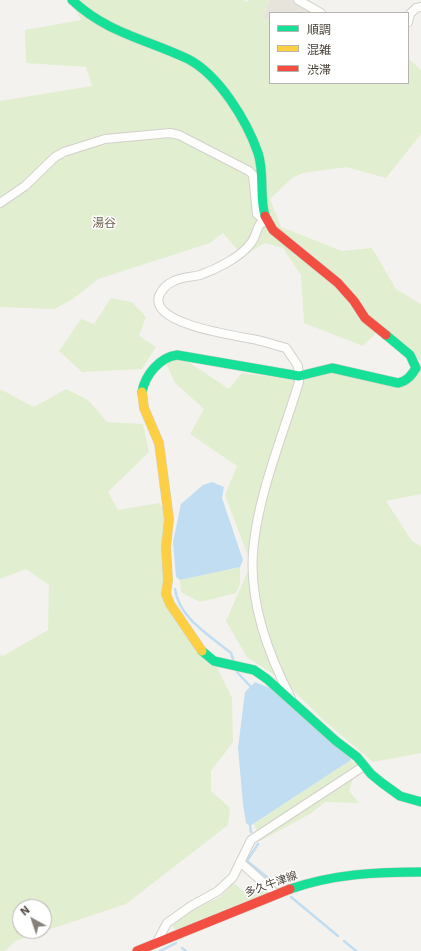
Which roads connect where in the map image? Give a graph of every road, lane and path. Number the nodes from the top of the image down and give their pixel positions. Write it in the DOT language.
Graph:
graph roads {
  1 [pos="72,0"];
  2 [pos="298,0"];
  3 [pos="421,7"];
  4 [pos="318,12"];
  5 [pos="409,18"];
  6 [pos="0,203"];
  7 [pos="266,221"];
  8 [pos="299,376"];
  9 [pos="294,703"];
  10 [pos="364,766"];
  11 [pos="421,802"];
  12 [pos="240,862"];
  13 [pos="421,872"];
  14 [pos="276,894"];
  15 [pos="157,942"];
  16 [pos="137,951"];
  1 -- 7 [label="street"];
  2 -- 4 [label="street"];
  3 -- 5 [label="street"];
  6 -- 7 [label="street"];
  7 -- 8 [label="street"];
  7 -- 8 [label="street"];
  8 -- 9 [label="street"];
  8 -- 9 [label="street"];
  9 -- 10 [label="street"];
  10 -- 11 [label="street"];
  10 -- 12 [label="street"];
  12 -- 14 [label="street"];
  12 -- 15 [label="street"];
  13 -- 14 [label="street, 多久牛津線"];
  14 -- 15 [label="street, 多久牛津線"];
  15 -- 16 [label="street, 多久牛津線"];
}
